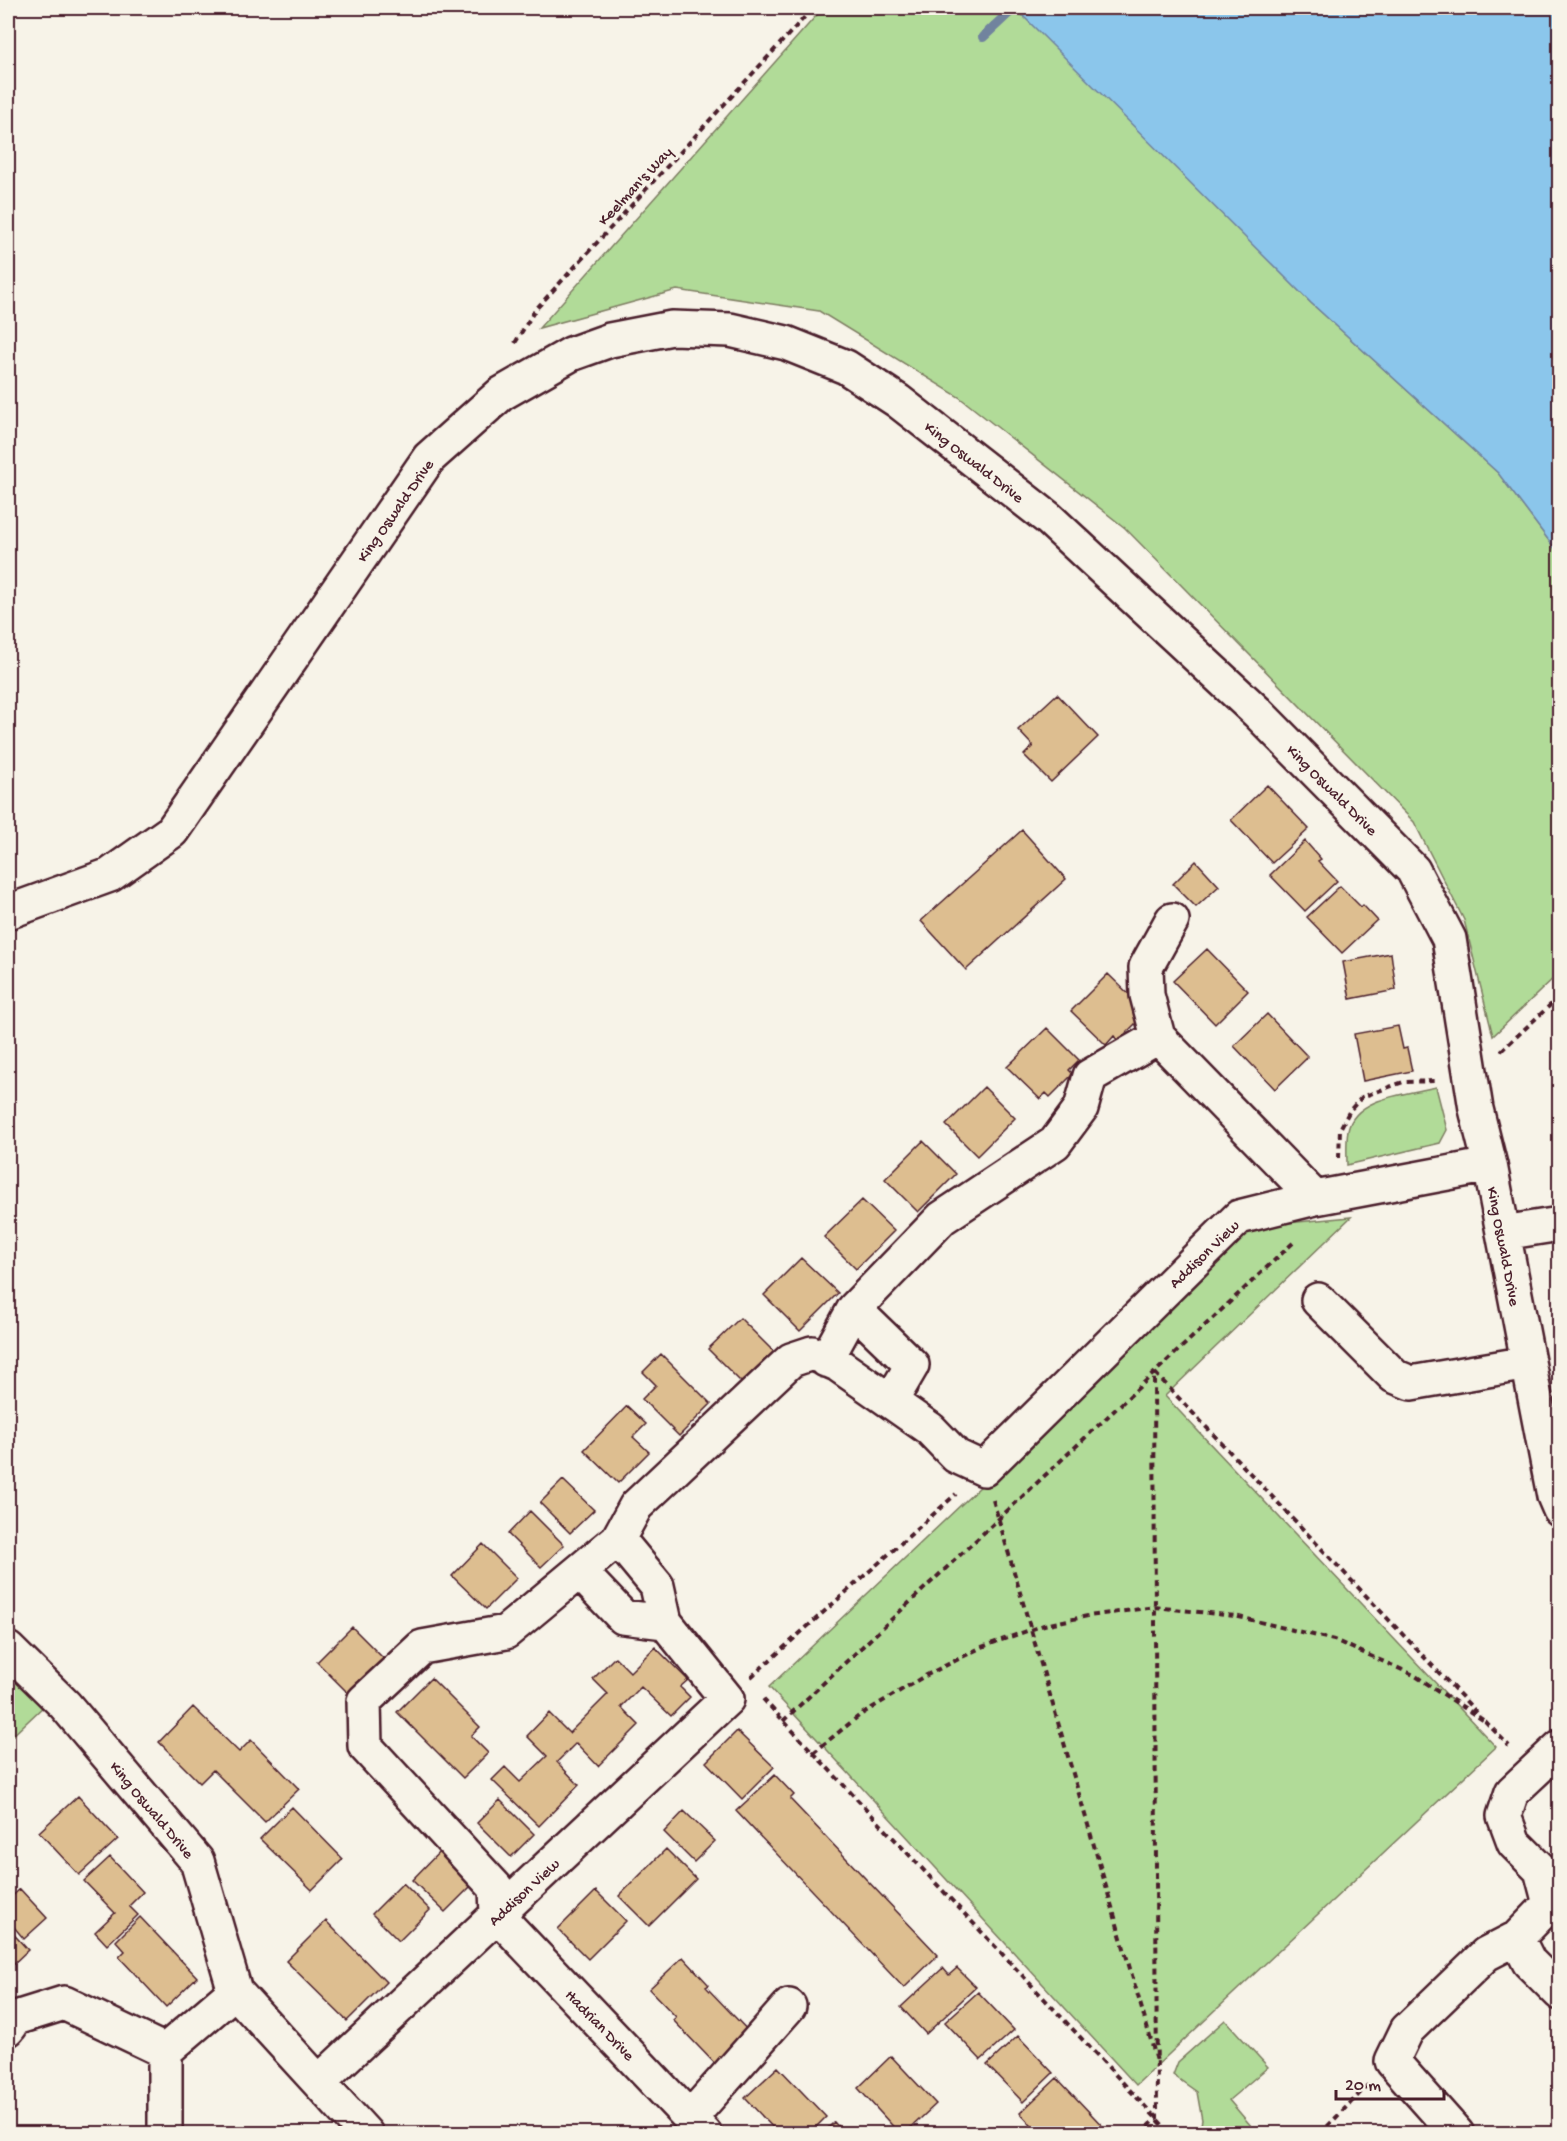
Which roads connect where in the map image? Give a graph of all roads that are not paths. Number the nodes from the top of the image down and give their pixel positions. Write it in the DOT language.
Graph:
graph roads {
  1 [pos="8,912"];
  2 [pos="1172,920"];
  3 [pos="1158,1037"];
  4 [pos="1490,1165"];
  5 [pos="1327,1196"];
  6 [pos="1560,1224"];
  7 [pos="1503,1233"];
  8 [pos="1318,1300"];
  9 [pos="854,1309"];
  10 [pos="826,1360"];
  11 [pos="1528,1363"];
  12 [pos="891,1401"];
  13 [pos="1560,1510"];
  14 [pos="618,1539"];
  15 [pos="580,1572"];
  16 [pos="666,1622"];
  17 [pos="8,1649"];
  18 [pos="1560,1747"];
  19 [pos="497,1915"];
  20 [pos="1517,1938"];
  21 [pos="235,1991"];
  22 [pos="1560,1993"];
  23 [pos="789,2006"];
  24 [pos="8,2030"];
  25 [pos="165,2051"];
  26 [pos="319,2082"];
  27 [pos="697,2126"];
  28 [pos="165,2133"];
  29 [pos="366,2133"];
  30 [pos="1457,2133"];
  1 -- 4 [label="street, King Oswald Drive"];
  2 -- 3 [label="street"];
  3 -- 5 [label="street"];
  3 -- 9 [label="street"];
  4 -- 5 [label="street, Addison View"];
  4 -- 7 [label="street, King Oswald Drive"];
  5 -- 12 [label="street, Addison View"];
  6 -- 7 [label="street"];
  7 -- 11 [label="street, King Oswald Drive"];
  8 -- 11 [label="street"];
  9 -- 10 [label="street"];
  9 -- 12 [label="street"];
  10 -- 12 [label="street"];
  10 -- 14 [label="street"];
  11 -- 13 [label="street, King Oswald Drive"];
  14 -- 15 [label="street"];
  14 -- 16 [label="street"];
  15 -- 16 [label="street"];
  15 -- 19 [label="street"];
  16 -- 19 [label="street, Addison View"];
  17 -- 21 [label="street, King Oswald Drive"];
  18 -- 20 [label="street"];
  19 -- 26 [label="street, Addison View"];
  19 -- 27 [label="street, Hadrian Drive"];
  20 -- 22 [label="street"];
  20 -- 30 [label="street"];
  21 -- 25 [label="street"];
  21 -- 26 [label="street, King Oswald Drive"];
  23 -- 27 [label="street"];
  24 -- 25 [label="street"];
  25 -- 28 [label="street"];
  26 -- 29 [label="street, King Oswald Drive"];
}
